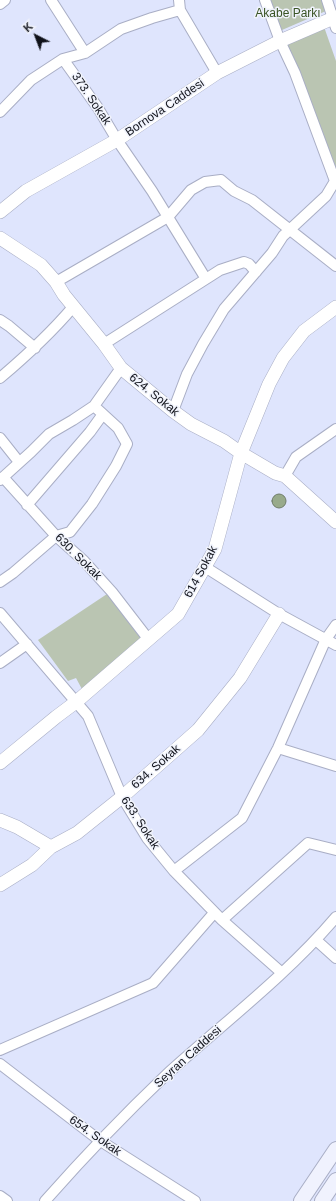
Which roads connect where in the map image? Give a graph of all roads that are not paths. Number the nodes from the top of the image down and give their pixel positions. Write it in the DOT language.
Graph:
graph roads {
  1 [pos="5,0"];
  2 [pos="51,0"];
  3 [pos="265,0"];
  4 [pos="327,0"];
  5 [pos="0,4"];
  6 [pos="180,5"];
  7 [pos="335,21"];
  8 [pos="280,41"];
  9 [pos="85,53"];
  10 [pos="63,59"];
  11 [pos="217,73"];
  12 [pos="0,112"];
  13 [pos="117,140"];
  14 [pos="0,212"];
  15 [pos="168,216"];
  16 [pos="290,230"];
  17 [pos="0,238"];
  18 [pos="336,266"];
  19 [pos="256,272"];
  20 [pos="206,279"];
  21 [pos="56,282"];
  22 [pos="73,307"];
  23 [pos="336,307"];
  24 [pos="0,320"];
  25 [pos="104,344"];
  26 [pos="35,348"];
  27 [pos="121,368"];
  28 [pos="0,378"];
  29 [pos="94,406"];
  30 [pos="173,411"];
  31 [pos="103,414"];
  32 [pos="336,429"];
  33 [pos="0,438"];
  34 [pos="240,453"];
  35 [pos="19,462"];
  36 [pos="285,476"];
  37 [pos="1,479"];
  38 [pos="28,505"];
  39 [pos="336,522"];
  40 [pos="56,536"];
  41 [pos="205,567"];
  42 [pos="0,582"];
  43 [pos="0,612"];
  44 [pos="278,614"];
  45 [pos="336,625"];
  46 [pos="150,640"];
  47 [pos="326,640"];
  48 [pos="27,644"];
  49 [pos="336,645"];
  50 [pos="0,663"];
  51 [pos="76,702"];
  52 [pos="278,748"];
  53 [pos="0,763"];
  54 [pos="336,766"];
  55 [pos="122,797"];
  56 [pos="0,820"];
  57 [pos="51,847"];
  58 [pos="336,850"];
  59 [pos="174,871"];
  60 [pos="0,885"];
  61 [pos="214,913"];
  62 [pos="336,917"];
  63 [pos="222,920"];
  64 [pos="316,940"];
  65 [pos="336,958"];
  66 [pos="282,973"];
  67 [pos="0,1050"];
  68 [pos="0,1064"];
  69 [pos="99,1140"];
  70 [pos="336,1149"];
  71 [pos="336,1180"];
  72 [pos="0,1196"];
  73 [pos="7,1201"];
  74 [pos="45,1201"];
  75 [pos="195,1201"];
  76 [pos="301,1201"];
  77 [pos="322,1201"];
  1 -- 5 [label="street"];
  2 -- 9 [label="street, 373. Sokak"];
  3 -- 8 [label="street"];
  4 -- 7 [label="street"];
  6 -- 9 [label="street"];
  6 -- 11 [label="street"];
  7 -- 8 [label="street, Bornova Caddesi"];
  8 -- 11 [label="street, Bornova Caddesi"];
  8 -- 16 [label="street"];
  9 -- 10 [label="street"];
  10 -- 12 [label="street"];
  10 -- 13 [label="street, 373. Sokak"];
  11 -- 13 [label="street, Bornova Caddesi"];
  13 -- 14 [label="street, Bornova Caddesi"];
  13 -- 15 [label="street, 373. Sokak"];
  15 -- 16 [label="street"];
  15 -- 20 [label="street, 373. Sokak"];
  15 -- 21 [label="street"];
  16 -- 18 [label="street"];
  16 -- 19 [label="street"];
  17 -- 21 [label="street, 624. Sokak"];
  19 -- 20 [label="street"];
  19 -- 30 [label="street"];
  20 -- 25 [label="street"];
  21 -- 22 [label="street, 624. Sokak"];
  22 -- 25 [label="street, 624. Sokak"];
  22 -- 26 [label="street"];
  23 -- 34 [label="street, 614 Sokak"];
  24 -- 26 [label="street"];
  25 -- 27 [label="street, 624. Sokak"];
  26 -- 28 [label="street"];
  27 -- 29 [label="street"];
  27 -- 30 [label="street, 624. Sokak"];
  29 -- 31 [label="street"];
  29 -- 35 [label="street"];
  30 -- 34 [label="street, 624. Sokak"];
  31 -- 38 [label="street"];
  31 -- 40 [label="street"];
  32 -- 36 [label="street"];
  33 -- 35 [label="street"];
  34 -- 36 [label="street, 624. Sokak"];
  34 -- 41 [label="street, 614 Sokak"];
  35 -- 37 [label="street"];
  36 -- 39 [label="street, 624. Sokak"];
  37 -- 38 [label="street, 630. Sokak"];
  38 -- 40 [label="street, 630. Sokak"];
  40 -- 42 [label="street"];
  40 -- 46 [label="street, 630. Sokak"];
  41 -- 44 [label="street"];
  41 -- 46 [label="street, 614 Sokak"];
  43 -- 48 [label="street, 633. Sokak"];
  44 -- 47 [label="street"];
  44 -- 55 [label="street, 634. Sokak"];
  45 -- 47 [label="street"];
  46 -- 51 [label="street, 614 Sokak"];
  47 -- 49 [label="street"];
  47 -- 52 [label="street"];
  48 -- 50 [label="street"];
  48 -- 51 [label="street, 633. Sokak"];
  51 -- 53 [label="street, 614 Sokak"];
  51 -- 55 [label="street, 633. Sokak"];
  52 -- 54 [label="street"];
  52 -- 59 [label="street"];
  55 -- 57 [label="street, 634. Sokak"];
  55 -- 59 [label="street, 633. Sokak"];
  56 -- 57 [label="street"];
  57 -- 60 [label="street, 634. Sokak"];
  58 -- 63 [label="street"];
  59 -- 61 [label="street, 633. Sokak"];
  61 -- 63 [label="street, 633. Sokak"];
  61 -- 67 [label="street"];
  62 -- 64 [label="street, Seyran Caddesi"];
  63 -- 66 [label="street, 633. Sokak"];
  64 -- 65 [label="street"];
  64 -- 66 [label="street, Seyran Caddesi"];
  66 -- 69 [label="street, Seyran Caddesi"];
  68 -- 69 [label="street, 654. Sokak"];
  69 -- 74 [label="street, Seyran Caddesi"];
  69 -- 75 [label="street, 654. Sokak"];
  70 -- 76 [label="main road"];
  71 -- 77 [label="main road"];
  72 -- 73 [label="street"];
}
